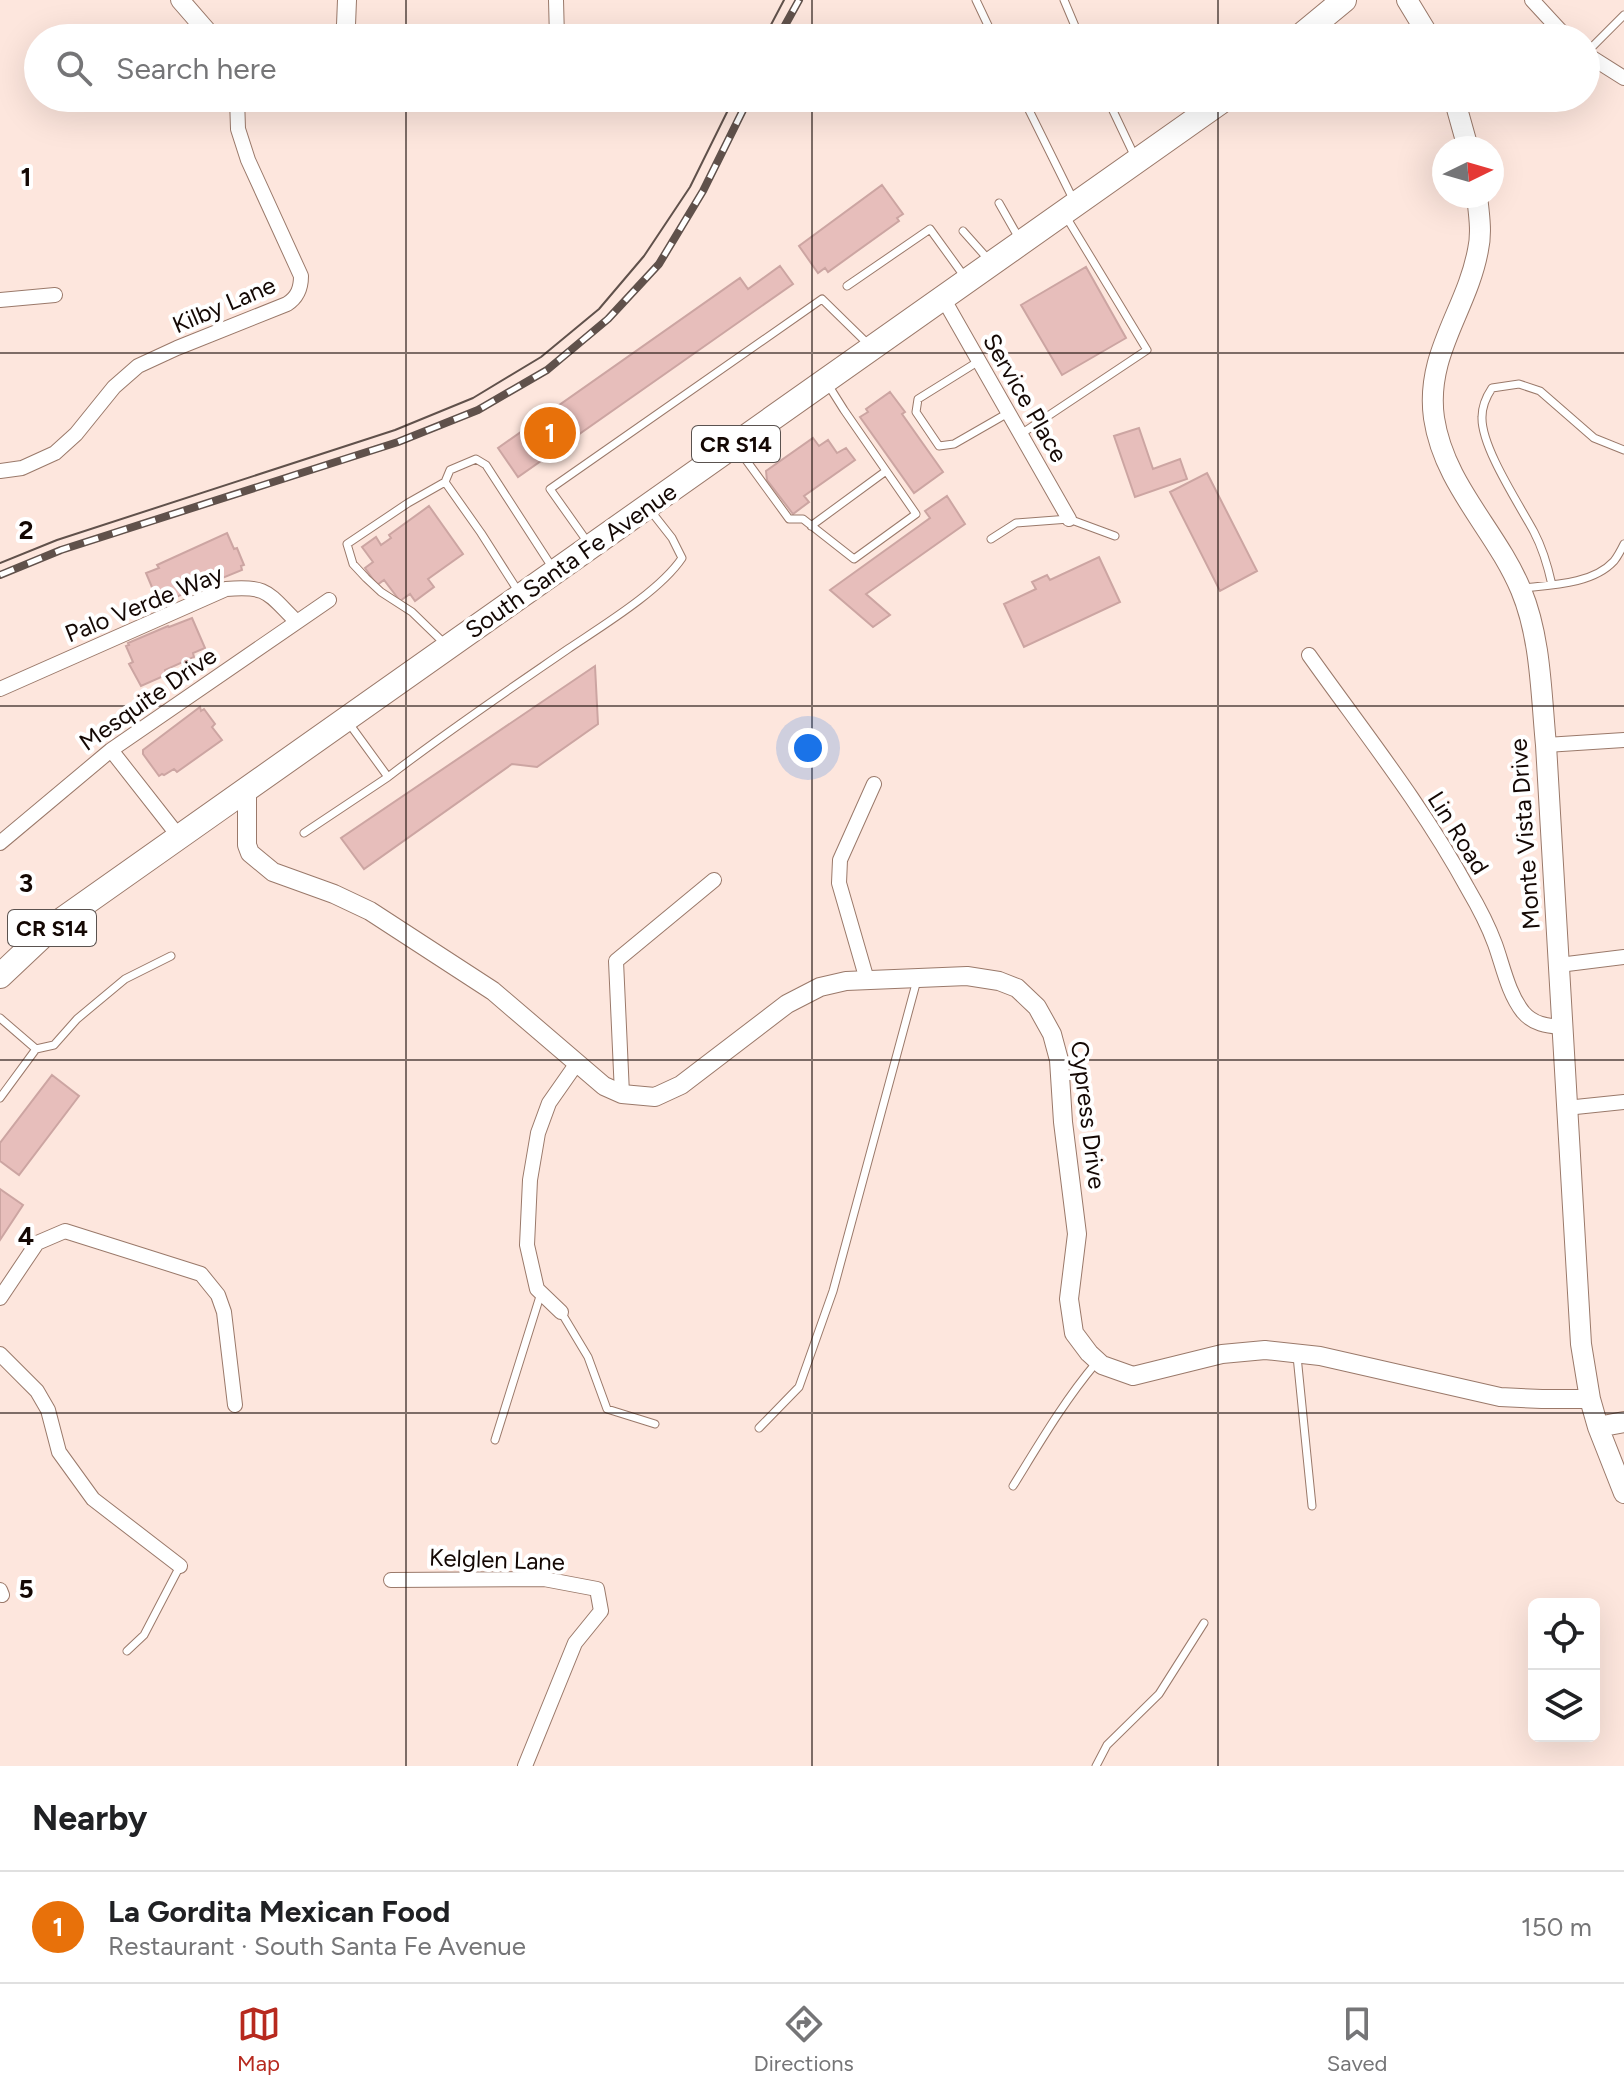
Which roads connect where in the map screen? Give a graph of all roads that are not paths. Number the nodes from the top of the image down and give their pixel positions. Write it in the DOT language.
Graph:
graph roads {
  1 [pos="180,0"];
  2 [pos="347,0"];
  3 [pos="556,0"];
  4 [pos="976,0"];
  5 [pos="1064,0"];
  6 [pos="1407,0"];
  7 [pos="1532,0"];
  8 [pos="1340,1"];
  9 [pos="1624,15"];
  10 [pos="201,24"];
  11 [pos="346,24"];
  12 [pos="557,24"];
  13 [pos="987,24"];
  14 [pos="1074,24"];
  15 [pos="1314,24"];
  16 [pos="1422,24"];
  17 [pos="1554,24"];
  18 [pos="1600,40"];
  19 [pos="1600,63"];
  20 [pos="1624,78"];
  21 [pos="237,112"];
  22 [pos="1029,112"];
  23 [pos="1114,112"];
  24 [pos="1206,112"];
  25 [pos="1458,112"];
  26 [pos="1465,136"];
  27 [pos="1137,161"];
  28 [pos="999,203"];
  29 [pos="1478,208"];
  30 [pos="1070,209"];
  31 [pos="963,231"];
  32 [pos="1021,243"];
  33 [pos="992,263"];
  34 [pos="967,281"];
  35 [pos="847,286"];
  36 [pos="55,295"];
  37 [pos="943,298"];
  38 [pos="0,300"];
  39 [pos="872,348"];
  40 [pos="979,361"];
  41 [pos="826,381"];
  42 [pos="1008,413"];
  43 [pos="1021,434"];
  44 [pos="735,445"];
  45 [pos="1624,450"];
  46 [pos="0,471"];
  47 [pos="886,471"];
  48 [pos="445,482"];
  49 [pos="647,507"];
  50 [pos="1069,519"];
  51 [pos="811,526"];
  52 [pos="1115,536"];
  53 [pos="991,539"];
  54 [pos="1624,544"];
  55 [pos="591,547"];
  56 [pos="555,572"];
  57 [pos="1552,585"];
  58 [pos="1521,588"];
  59 [pos="522,596"];
  60 [pos="329,600"];
  61 [pos="297,622"];
  62 [pos="449,648"];
  63 [pos="1309,655"];
  64 [pos="0,689"];
  65 [pos="347,720"];
  66 [pos="1624,740"];
  67 [pos="1546,745"];
  68 [pos="111,750"];
  69 [pos="388,777"];
  70 [pos="874,784"];
  71 [pos="247,791"];
  72 [pos="304,833"];
  73 [pos="180,838"];
  74 [pos="0,843"];
  75 [pos="714,880"];
  76 [pos="171,956"];
  77 [pos="1624,957"];
  78 [pos="1559,965"];
  79 [pos="0,976"];
  80 [pos="918,978"];
  81 [pos="867,980"];
  82 [pos="0,1018"];
  83 [pos="1561,1027"];
  84 [pos="36,1049"];
  85 [pos="577,1063"];
  86 [pos="622,1094"];
  87 [pos="0,1098"];
  88 [pos="1624,1102"];
  89 [pos="1566,1108"];
  90 [pos="541,1293"];
  91 [pos="0,1298"];
  92 [pos="561,1312"];
  93 [pos="0,1354"];
  94 [pos="1297,1354"];
  95 [pos="1098,1362"];
  96 [pos="1590,1399"];
  97 [pos="235,1405"];
  98 [pos="1624,1422"];
  99 [pos="655,1424"];
  100 [pos="1598,1427"];
  101 [pos="759,1428"];
  102 [pos="495,1440"];
  103 [pos="1013,1486"];
  104 [pos="1624,1493"];
  105 [pos="1312,1506"];
  106 [pos="180,1566"];
  107 [pos="391,1580"];
  108 [pos="1204,1623"];
  109 [pos="127,1651"];
  110 [pos="525,1766"];
  111 [pos="1096,1766"];
  1 -- 10 [label="street"];
  2 -- 11 [label="street"];
  3 -- 12 [label="street"];
  4 -- 13 [label="lane"];
  5 -- 14 [label="lane"];
  6 -- 16 [label="main road"];
  7 -- 17 [label="street"];
  8 -- 15 [label="main road"];
  9 -- 18 [label="lane"];
  19 -- 20 [label="street"];
  21 -- 46 [label="street, Kilby Lane"];
  22 -- 30 [label="lane"];
  23 -- 27 [label="lane"];
  24 -- 27 [label="main road, South Santa Fe Avenue / CR S14"];
  25 -- 26 [label="main road"];
  27 -- 30 [label="main road, South Santa Fe Avenue / CR S14"];
  28 -- 32 [label="lane"];
  29 -- 58 [label="main road, Monte Vista Drive"];
  30 -- 32 [label="main road, South Santa Fe Avenue / CR S14"];
  30 -- 43 [label="lane"];
  31 -- 33 [label="lane"];
  32 -- 33 [label="main road, South Santa Fe Avenue / CR S14"];
  33 -- 34 [label="main road, South Santa Fe Avenue / CR S14"];
  34 -- 35 [label="lane"];
  34 -- 37 [label="main road, South Santa Fe Avenue / CR S14"];
  36 -- 38 [label="street"];
  37 -- 39 [label="main road, South Santa Fe Avenue / CR S14"];
  37 -- 40 [label="street, Service Place"];
  39 -- 41 [label="main road, South Santa Fe Avenue / CR S14"];
  39 -- 55 [label="lane"];
  40 -- 42 [label="street, Service Place"];
  40 -- 42 [label="lane"];
  41 -- 44 [label="main road, South Santa Fe Avenue / CR S14"];
  41 -- 47 [label="lane"];
  42 -- 43 [label="street, Service Place"];
  43 -- 50 [label="street, Service Place"];
  44 -- 49 [label="main road, South Santa Fe Avenue / CR S14"];
  44 -- 51 [label="lane"];
  45 -- 57 [label="lane"];
  47 -- 51 [label="lane"];
  47 -- 51 [label="lane"];
  48 -- 56 [label="lane"];
  48 -- 59 [label="lane"];
  48 -- 62 [label="lane"];
  49 -- 55 [label="main road, South Santa Fe Avenue / CR S14"];
  49 -- 69 [label="lane"];
  50 -- 52 [label="lane"];
  50 -- 53 [label="lane"];
  54 -- 57 [label="lane"];
  55 -- 56 [label="main road, South Santa Fe Avenue / CR S14"];
  56 -- 59 [label="main road, South Santa Fe Avenue / CR S14"];
  57 -- 58 [label="lane"];
  58 -- 67 [label="main road, Monte Vista Drive"];
  59 -- 62 [label="main road, South Santa Fe Avenue / CR S14"];
  60 -- 61 [label="street, Mesquite Drive"];
  61 -- 64 [label="street, Palo Verde Way"];
  61 -- 68 [label="street, Mesquite Drive"];
  62 -- 65 [label="main road, South Santa Fe Avenue / CR S14"];
  63 -- 83 [label="street, Lin Road"];
  65 -- 69 [label="lane"];
  65 -- 71 [label="main road, South Santa Fe Avenue / CR S14"];
  66 -- 67 [label="street"];
  67 -- 78 [label="main road, Monte Vista Drive"];
  68 -- 73 [label="street"];
  68 -- 74 [label="street, Mesquite Drive"];
  69 -- 72 [label="lane"];
  70 -- 81 [label="street"];
  71 -- 73 [label="main road, South Santa Fe Avenue / CR S14"];
  71 -- 85 [label="street"];
  73 -- 79 [label="main road, South Santa Fe Avenue / CR S14"];
  75 -- 86 [label="street"];
  76 -- 84 [label="lane"];
  77 -- 78 [label="street"];
  78 -- 83 [label="main road, Monte Vista Drive"];
  80 -- 81 [label="street, Cypress Drive"];
  80 -- 95 [label="street, Cypress Drive"];
  80 -- 101 [label="lane"];
  81 -- 86 [label="street, Cypress Drive"];
  82 -- 84 [label="lane"];
  83 -- 89 [label="main road, Monte Vista Drive"];
  84 -- 87 [label="lane"];
  85 -- 86 [label="street"];
  85 -- 90 [label="street"];
  88 -- 89 [label="street"];
  89 -- 96 [label="main road, Monte Vista Drive"];
  90 -- 92 [label="street"];
  90 -- 102 [label="lane"];
  91 -- 97 [label="street"];
  92 -- 99 [label="lane"];
  93 -- 106 [label="street"];
  94 -- 95 [label="street"];
  94 -- 96 [label="street"];
  94 -- 105 [label="lane"];
  95 -- 103 [label="lane"];
  96 -- 100 [label="main road, Monte Vista Drive"];
  98 -- 100 [label="main road"];
  100 -- 104 [label="main road, Monte Vista Drive"];
  106 -- 109 [label="lane"];
  107 -- 110 [label="street, Kelglen Lane"];
  108 -- 111 [label="lane"];
}
